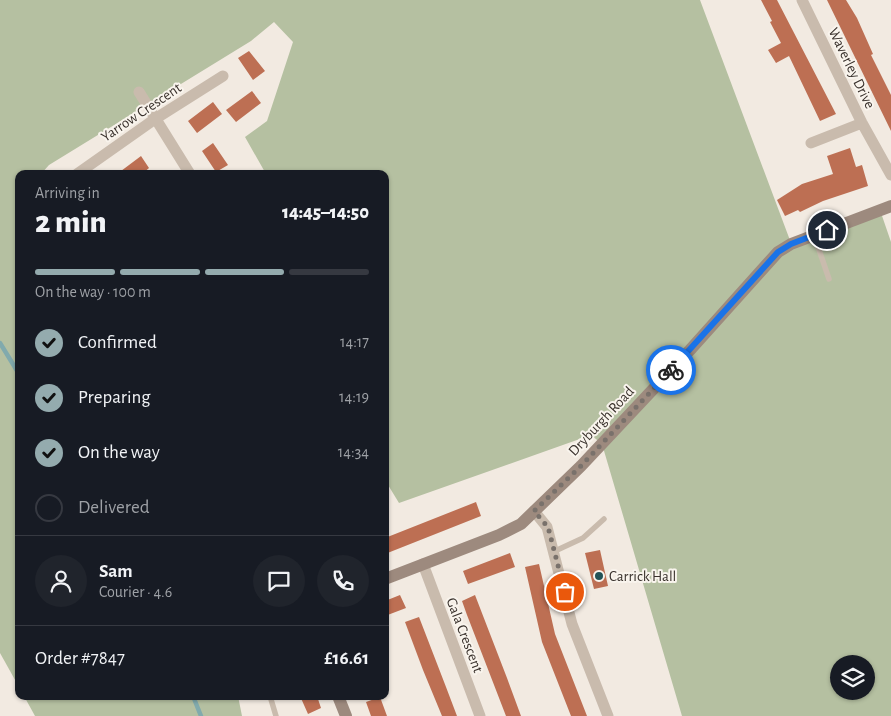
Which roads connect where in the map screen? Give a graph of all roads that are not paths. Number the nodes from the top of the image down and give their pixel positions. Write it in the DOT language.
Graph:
graph roads {
  1 [pos="802,0"];
  2 [pos="223,76"];
  3 [pos="138,92"];
  4 [pos="154,119"];
  5 [pos="862,123"];
  6 [pos="812,143"];
  7 [pos="83,170"];
  8 [pos="187,170"];
  9 [pos="891,175"];
  10 [pos="891,206"];
  11 [pos="814,235"];
  12 [pos="829,279"];
  13 [pos="534,511"];
  14 [pos="604,519"];
  15 [pos="555,551"];
  16 [pos="422,564"];
  17 [pos="389,577"];
  18 [pos="271,700"];
  19 [pos="340,700"];
  20 [pos="276,716"];
  21 [pos="346,716"];
  22 [pos="480,716"];
  23 [pos="608,716"];
  1 -- 5 [label="street, Waverley Drive"];
  2 -- 4 [label="street, Yarrow Crescent"];
  3 -- 4 [label="street"];
  4 -- 7 [label="street, Yarrow Crescent"];
  4 -- 8 [label="street"];
  5 -- 6 [label="street"];
  5 -- 9 [label="street, Waverley Drive"];
  10 -- 11 [label="street, Dryburgh Road"];
  11 -- 12 [label="lane"];
  11 -- 13 [label="street, Dryburgh Road"];
  13 -- 15 [label="street"];
  13 -- 16 [label="street, Dryburgh Road"];
  14 -- 15 [label="lane"];
  15 -- 23 [label="street"];
  16 -- 17 [label="street, Dryburgh Road"];
  16 -- 22 [label="street, Gala Crescent"];
  18 -- 20 [label="lane"];
  19 -- 21 [label="street"];
}
